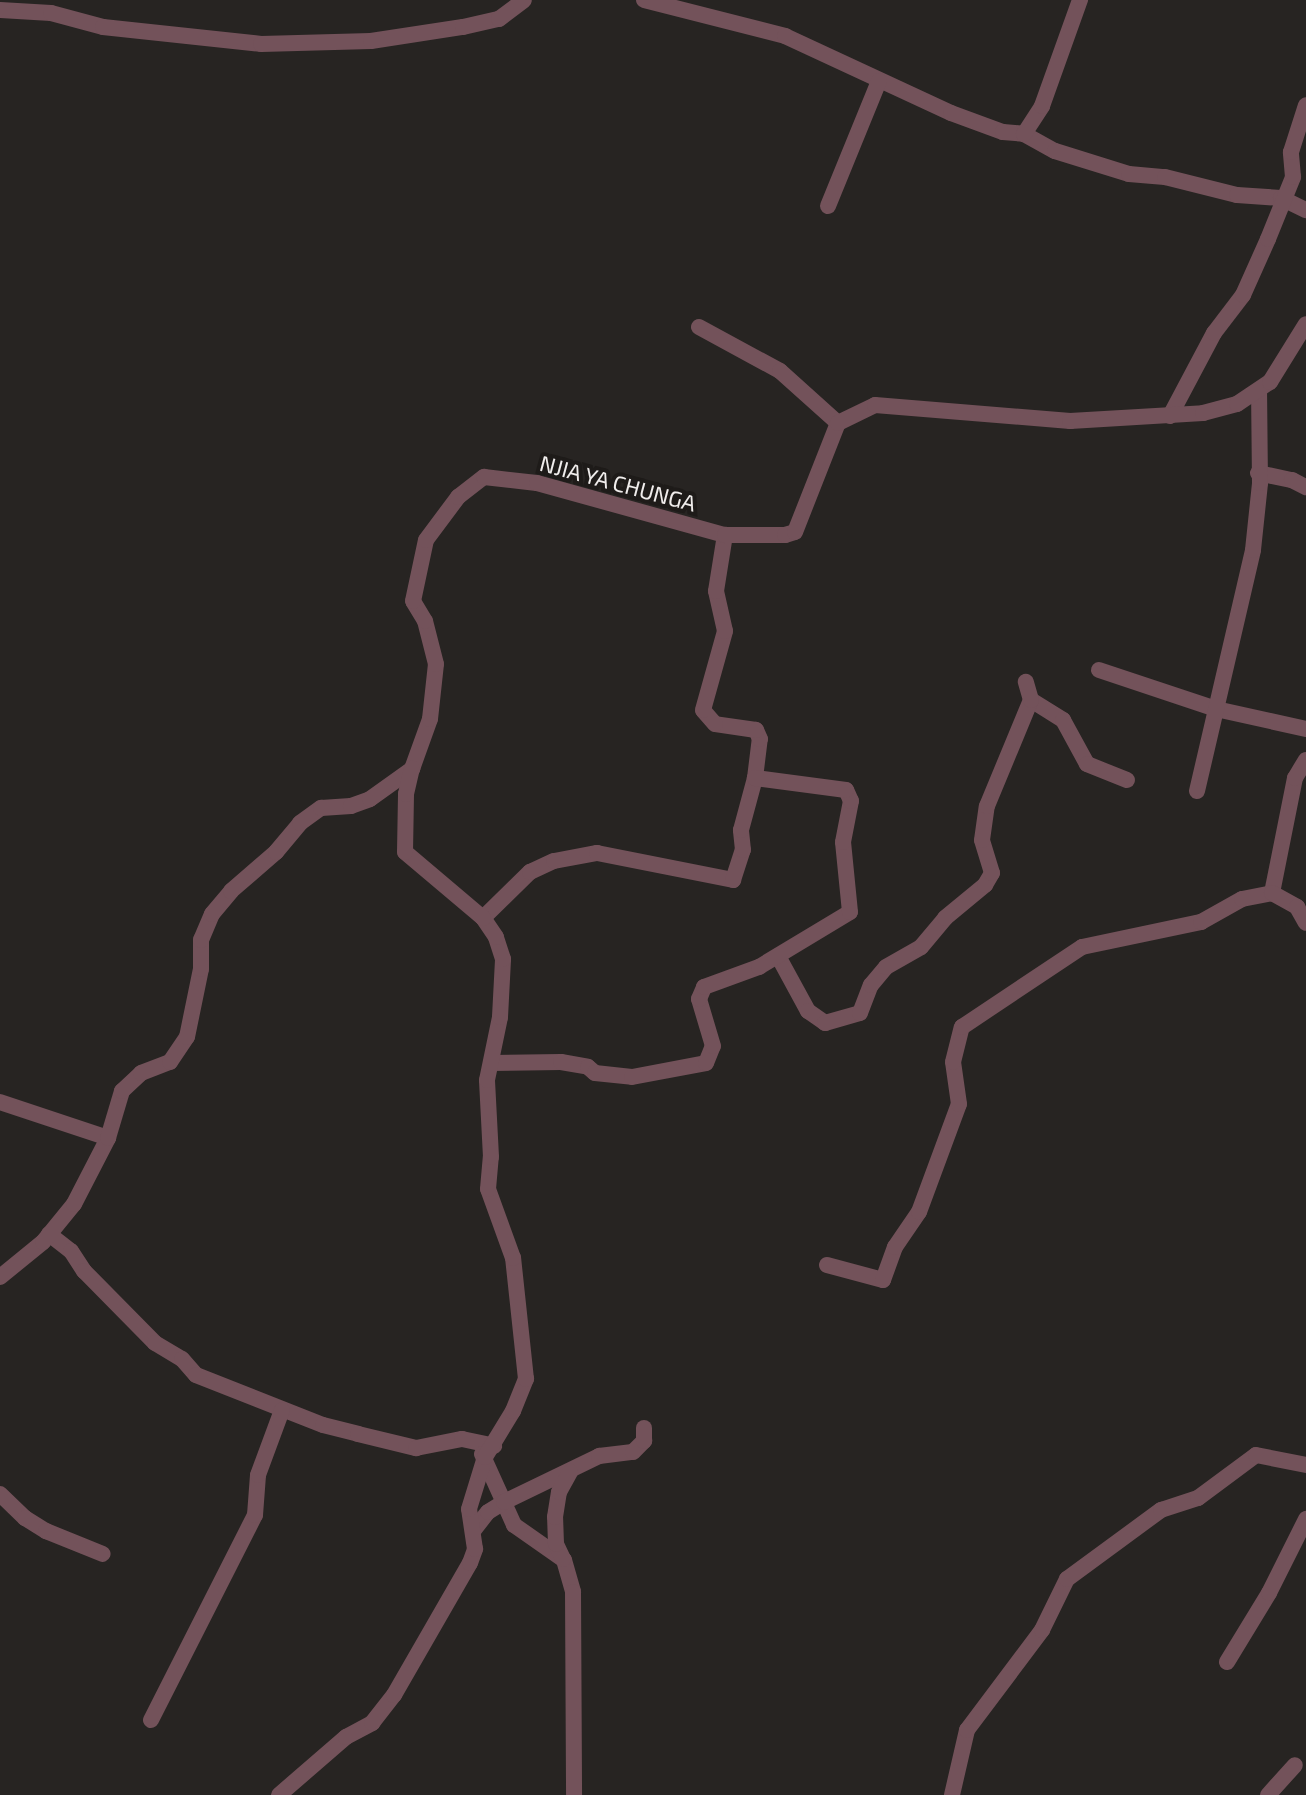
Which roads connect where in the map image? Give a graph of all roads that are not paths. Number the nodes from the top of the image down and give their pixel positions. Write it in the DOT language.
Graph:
graph roads {
  1 [pos="5,0"];
  2 [pos="524,0"];
  3 [pos="644,0"];
  4 [pos="1080,0"];
  5 [pos="0,8"];
  6 [pos="879,81"];
  7 [pos="1306,105"];
  8 [pos="1024,134"];
  9 [pos="1281,198"];
  10 [pos="828,206"];
  11 [pos="1306,210"];
  12 [pos="1306,324"];
  13 [pos="699,327"];
  14 [pos="1259,391"];
  15 [pos="1170,416"];
  16 [pos="838,423"];
  17 [pos="1258,473"];
  18 [pos="1306,487"];
  19 [pos="725,535"];
  20 [pos="1099,670"];
  21 [pos="1026,682"];
  22 [pos="1031,700"];
  23 [pos="1216,709"];
  24 [pos="1306,729"];
  25 [pos="1306,760"];
  26 [pos="412,769"];
  27 [pos="755,778"];
  28 [pos="1127,780"];
  29 [pos="1197,791"];
  30 [pos="1272,893"];
  31 [pos="483,918"];
  32 [pos="1306,923"];
  33 [pos="778,956"];
  34 [pos="491,1063"];
  35 [pos="0,1102"];
  36 [pos="108,1138"];
  37 [pos="49,1234"];
  38 [pos="827,1265"];
  39 [pos="0,1277"];
  40 [pos="282,1410"];
  41 [pos="644,1428"];
  42 [pos="489,1452"];
  43 [pos="1306,1465"];
  44 [pos="570,1472"];
  45 [pos="0,1494"];
  46 [pos="504,1502"];
  47 [pos="1306,1519"];
  48 [pos="473,1531"];
  49 [pos="103,1554"];
  50 [pos="564,1560"];
  51 [pos="1227,1662"];
  52 [pos="151,1720"];
  53 [pos="1295,1765"];
  54 [pos="279,1795"];
  55 [pos="574,1795"];
  56 [pos="952,1795"];
  57 [pos="1268,1795"];
  1 -- 5 [label="street"];
  2 -- 5 [label="street"];
  3 -- 6 [label="street"];
  4 -- 8 [label="street"];
  6 -- 8 [label="street"];
  6 -- 10 [label="street"];
  7 -- 9 [label="street"];
  8 -- 9 [label="street"];
  9 -- 11 [label="street"];
  9 -- 15 [label="street"];
  12 -- 14 [label="street"];
  13 -- 16 [label="street"];
  14 -- 15 [label="street"];
  14 -- 17 [label="street"];
  15 -- 16 [label="street"];
  16 -- 19 [label="street, NJIA YA CHUNGA"];
  17 -- 18 [label="street"];
  17 -- 23 [label="street"];
  19 -- 26 [label="street, NJIA YA CHUNGA"];
  19 -- 27 [label="street"];
  20 -- 23 [label="street"];
  21 -- 22 [label="street"];
  22 -- 28 [label="street"];
  22 -- 33 [label="street"];
  23 -- 24 [label="street"];
  23 -- 29 [label="street"];
  25 -- 30 [label="street"];
  26 -- 31 [label="street"];
  26 -- 36 [label="street"];
  27 -- 31 [label="street"];
  27 -- 33 [label="street"];
  30 -- 32 [label="street"];
  30 -- 38 [label="street"];
  31 -- 34 [label="street"];
  33 -- 34 [label="street"];
  34 -- 42 [label="street"];
  35 -- 36 [label="street"];
  36 -- 37 [label="street"];
  37 -- 39 [label="street"];
  37 -- 40 [label="street"];
  40 -- 42 [label="street"];
  40 -- 52 [label="street"];
  41 -- 44 [label="street"];
  42 -- 46 [label="street"];
  42 -- 48 [label="street"];
  43 -- 56 [label="street"];
  44 -- 46 [label="street"];
  44 -- 50 [label="street"];
  45 -- 49 [label="street"];
  46 -- 48 [label="street"];
  46 -- 50 [label="street"];
  47 -- 51 [label="street"];
  48 -- 54 [label="street"];
  50 -- 55 [label="street"];
  53 -- 57 [label="street"];
}
